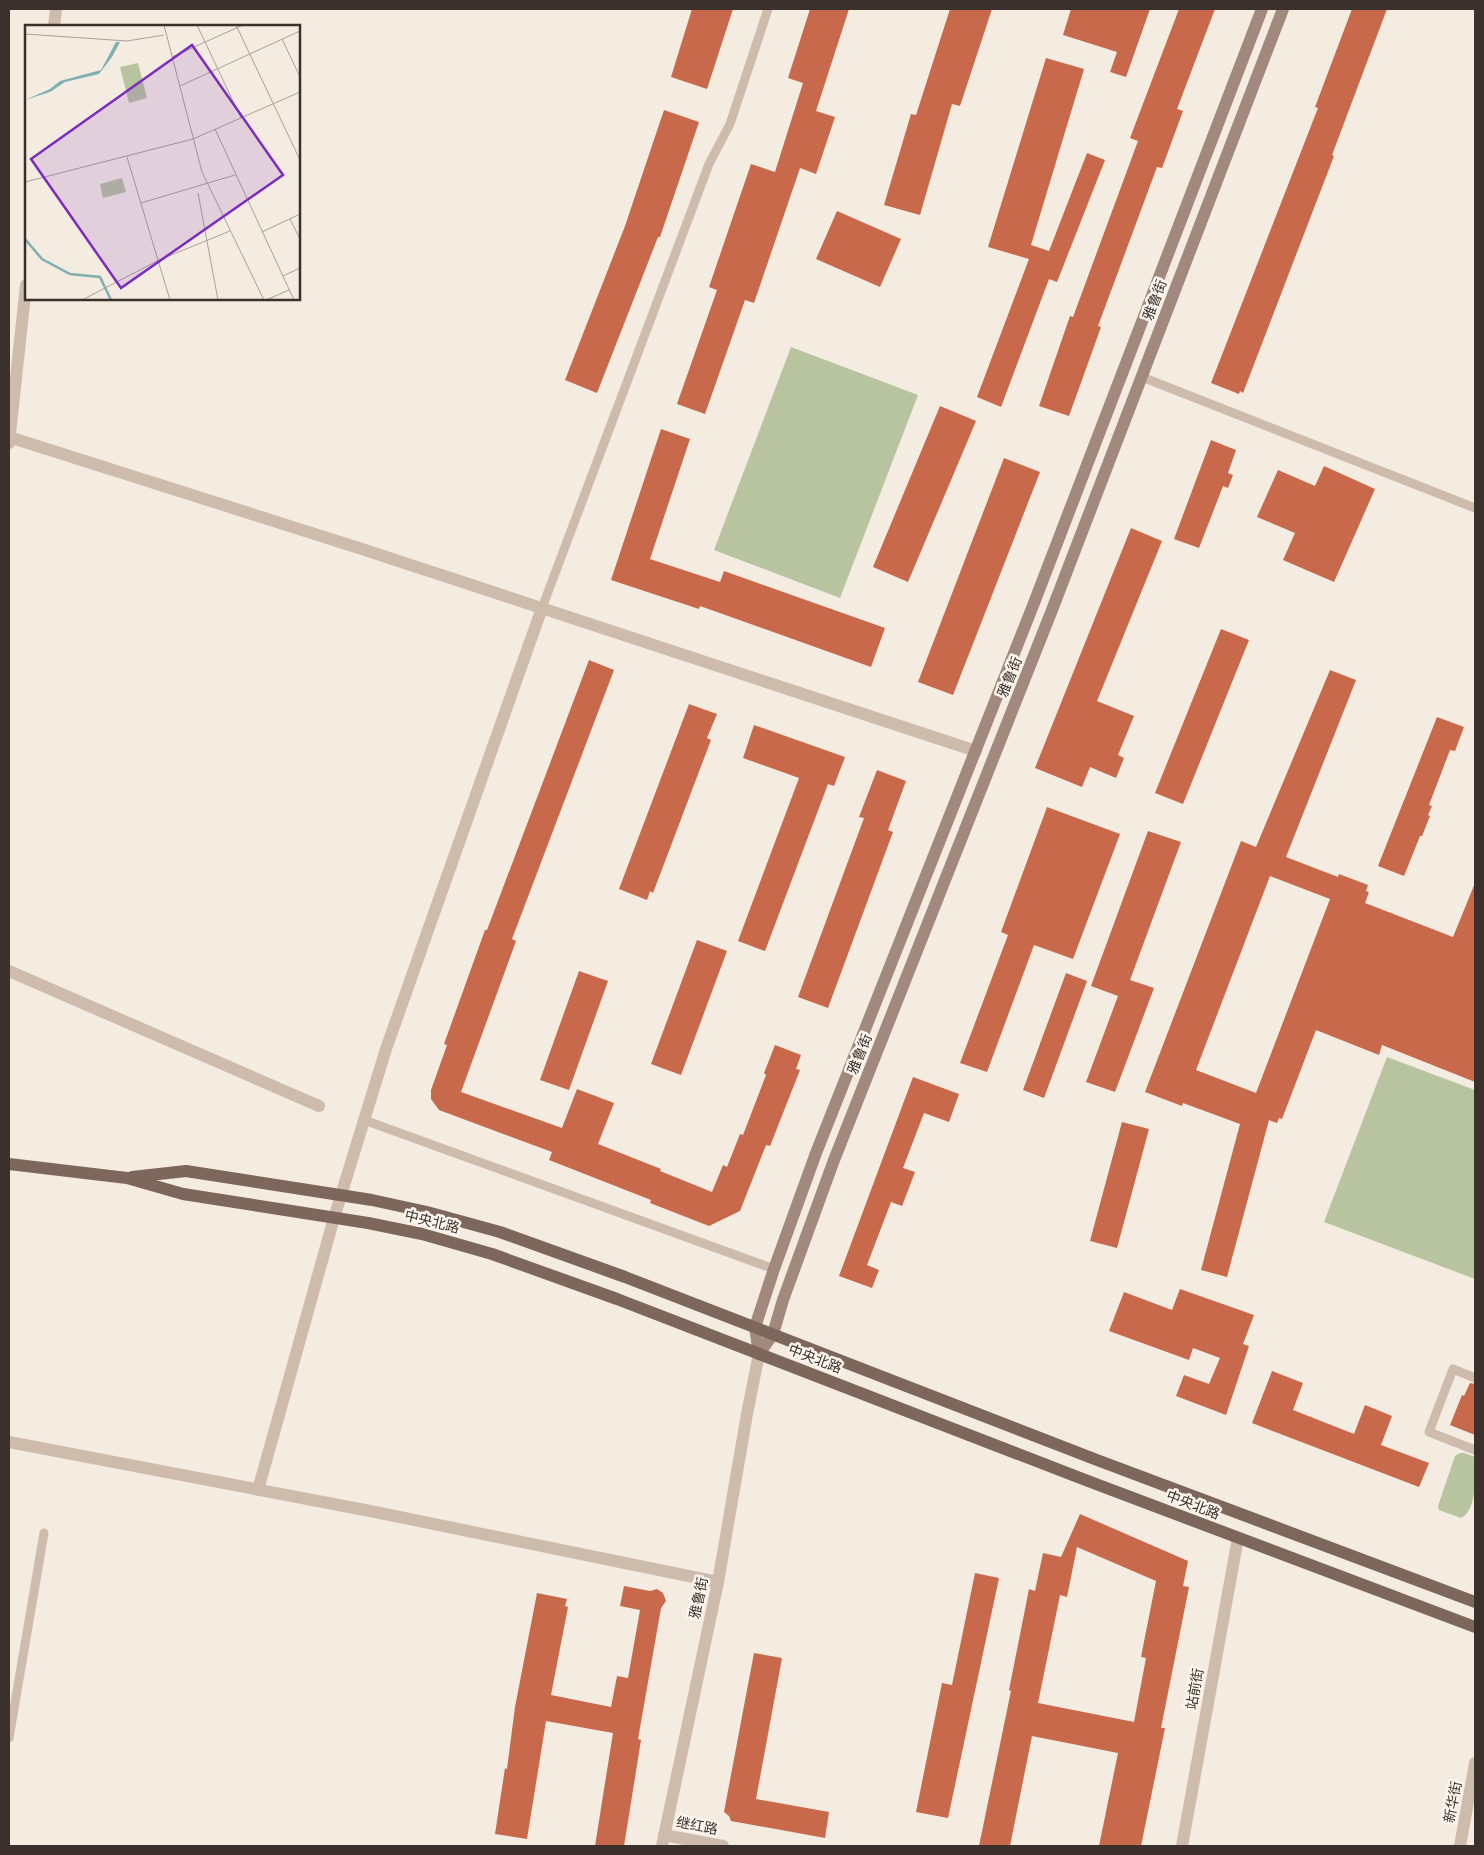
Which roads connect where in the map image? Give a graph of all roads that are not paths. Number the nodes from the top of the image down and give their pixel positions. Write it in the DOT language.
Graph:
graph roads {
  1 [pos="56,9"];
  2 [pos="768,9"];
  3 [pos="1262,9"];
  4 [pos="1283,9"];
  5 [pos="54,25"];
  6 [pos="25,294"];
  7 [pos="1142,377"];
  8 [pos="9,439"];
  9 [pos="1475,508"];
  10 [pos="542,608"];
  11 [pos="976,751"];
  12 [pos="9,971"];
  13 [pos="319,1106"];
  14 [pos="364,1120"];
  15 [pos="9,1164"];
  16 [pos="127,1178"];
  17 [pos="341,1195"];
  18 [pos="334,1218"];
  19 [pos="774,1268"];
  20 [pos="755,1327"];
  21 [pos="773,1334"];
  22 [pos="759,1354"];
  23 [pos="1475,1378"];
  24 [pos="9,1442"];
  25 [pos="1475,1450"];
  26 [pos="258,1490"];
  27 [pos="44,1533"];
  28 [pos="1238,1538"];
  29 [pos="718,1582"];
  30 [pos="1475,1602"];
  31 [pos="1475,1627"];
  32 [pos="9,1738"];
  33 [pos="1475,1763"];
  34 [pos="663,1841"];
  35 [pos="723,1846"];
  36 [pos="1182,1846"];
  37 [pos="1460,1846"];
  1 -- 5 [label="street"];
  2 -- 10 [label="lane"];
  3 -- 11 [label="main road, 雅鲁街"];
  4 -- 7 [label="main road, 雅鲁街"];
  6 -- 8 [label="street"];
  7 -- 9 [label="lane"];
  7 -- 21 [label="main road, 雅鲁街"];
  8 -- 10 [label="street"];
  10 -- 11 [label="street"];
  10 -- 14 [label="street"];
  11 -- 19 [label="main road, 雅鲁街"];
  12 -- 13 [label="street"];
  14 -- 17 [label="street"];
  14 -- 19 [label="lane"];
  15 -- 16 [label="main road, 中央北路"];
  16 -- 17 [label="main road, 中央北路"];
  16 -- 18 [label="main road, 中央北路"];
  17 -- 18 [label="street"];
  17 -- 20 [label="main road, 中央北路"];
  18 -- 22 [label="main road, 中央北路"];
  18 -- 26 [label="street"];
  19 -- 20 [label="main road, 雅鲁街"];
  20 -- 21 [label="main road, 中央北路"];
  20 -- 22 [label="main road, 雅鲁街"];
  21 -- 22 [label="main road, 雅鲁街"];
  21 -- 30 [label="main road, 中央北路"];
  22 -- 28 [label="main road, 中央北路"];
  22 -- 29 [label="street, 雅鲁街"];
  23 -- 25 [label="lane"];
  24 -- 26 [label="street"];
  26 -- 29 [label="street"];
  27 -- 32 [label="lane"];
  28 -- 31 [label="main road, 中央北路"];
  28 -- 36 [label="street, 站前街"];
  29 -- 34 [label="street, 雅鲁街"];
  33 -- 37 [label="street, 新华街"];
  34 -- 35 [label="street, 继红路"];
}
